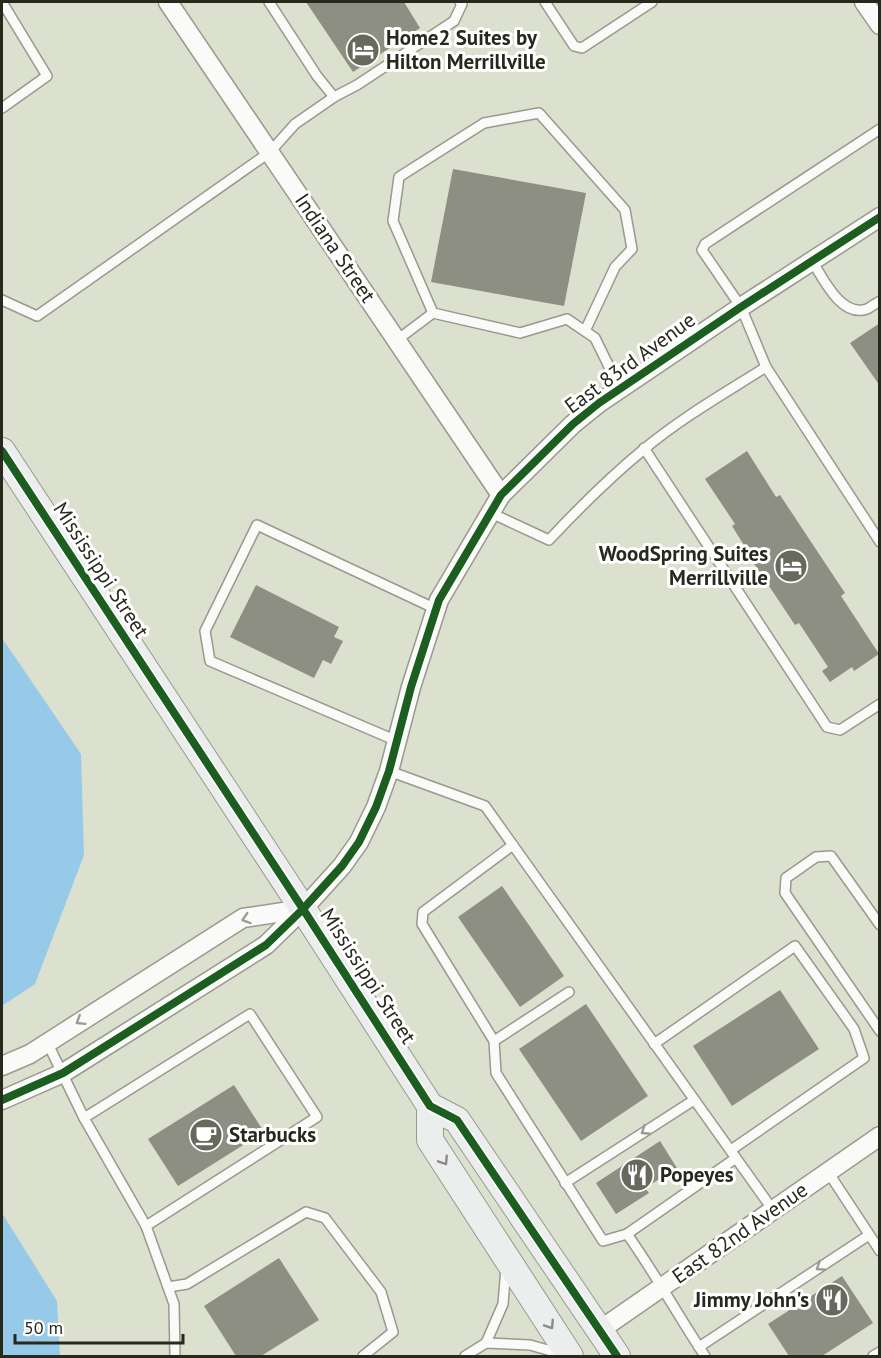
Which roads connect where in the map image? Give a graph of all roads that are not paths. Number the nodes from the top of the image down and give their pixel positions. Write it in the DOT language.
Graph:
graph roads {
  1 [pos="2,2"];
  2 [pos="168,2"];
  3 [pos="269,2"];
  4 [pos="460,2"];
  5 [pos="545,2"];
  6 [pos="652,2"];
  7 [pos="864,2"];
  8 [pos="879,25"];
  9 [pos="334,97"];
  10 [pos="2,108"];
  11 [pos="879,129"];
  12 [pos="270,152"];
  13 [pos="879,217"];
  14 [pos="812,261"];
  15 [pos="2,300"];
  16 [pos="879,301"];
  17 [pos="741,307"];
  18 [pos="434,313"];
  19 [pos="585,331"];
  20 [pos="397,340"];
  21 [pos="766,367"];
  22 [pos="620,389"];
  23 [pos="644,448"];
  24 [pos="2,451"];
  25 [pos="501,495"];
  26 [pos="491,513"];
  27 [pos="879,542"];
  28 [pos="436,609"];
  29 [pos="879,704"];
  30 [pos="397,741"];
  31 [pos="389,771"];
  32 [pos="513,845"];
  33 [pos="303,909"];
  34 [pos="879,925"];
  35 [pos="569,992"];
  36 [pos="879,1031"];
  37 [pos="494,1041"];
  38 [pos="47,1042"];
  39 [pos="654,1044"];
  40 [pos="2,1066"];
  41 [pos="63,1073"];
  42 [pos="2,1100"];
  43 [pos="694,1100"];
  44 [pos="430,1106"];
  45 [pos="84,1118"];
  46 [pos="879,1136"];
  47 [pos="734,1154"];
  48 [pos="828,1172"];
  49 [pos="565,1183"];
  50 [pos="773,1210"];
  51 [pos="147,1226"];
  52 [pos="627,1234"];
  53 [pos="869,1235"];
  54 [pos="879,1251"];
  55 [pos="506,1258"];
  56 [pos="168,1287"];
  57 [pos="661,1287"];
  58 [pos="600,1330"];
  59 [pos="486,1343"];
  60 [pos="699,1347"];
  61 [pos="879,1352"];
  62 [pos="175,1356"];
  63 [pos="363,1356"];
  64 [pos="465,1356"];
  65 [pos="570,1356"];
  66 [pos="617,1356"];
  67 [pos="705,1356"];
  68 [pos="873,1356"];
  1 -- 10 [label="lane"];
  2 -- 12 [label="street, Indiana Street"];
  3 -- 9 [label="lane"];
  4 -- 9 [label="lane"];
  5 -- 6 [label="lane"];
  7 -- 8 [label="street"];
  9 -- 12 [label="lane"];
  11 -- 17 [label="lane"];
  12 -- 15 [label="lane"];
  12 -- 20 [label="street, Indiana Street"];
  13 -- 14 [label="street, East 83rd Avenue"];
  14 -- 16 [label="lane"];
  14 -- 17 [label="street, East 83rd Avenue"];
  17 -- 21 [label="lane"];
  17 -- 22 [label="street, East 83rd Avenue"];
  18 -- 19 [label="lane"];
  18 -- 19 [label="lane"];
  18 -- 20 [label="lane"];
  19 -- 22 [label="lane"];
  20 -- 25 [label="street, Indiana Street"];
  21 -- 23 [label="lane"];
  21 -- 27 [label="lane"];
  22 -- 25 [label="street, East 83rd Avenue"];
  23 -- 26 [label="lane"];
  23 -- 29 [label="lane"];
  24 -- 33 [label="street, Mississippi Street"];
  25 -- 26 [label="street, East 83rd Avenue"];
  26 -- 28 [label="street, East 83rd Avenue"];
  28 -- 30 [label="street, East 83rd Avenue"];
  28 -- 30 [label="lane"];
  30 -- 31 [label="street, East 83rd Avenue"];
  31 -- 32 [label="lane"];
  31 -- 33 [label="street, East 83rd Avenue"];
  32 -- 37 [label="lane"];
  32 -- 39 [label="lane"];
  33 -- 38 [label="street, one-way"];
  33 -- 41 [label="street, East 83rd Avenue"];
  33 -- 44 [label="street, Mississippi Street"];
  34 -- 36 [label="lane"];
  35 -- 37 [label="lane"];
  37 -- 49 [label="lane"];
  38 -- 40 [label="street"];
  38 -- 41 [label="lane"];
  39 -- 43 [label="lane"];
  39 -- 47 [label="lane"];
  41 -- 42 [label="street, East 83rd Avenue"];
  41 -- 45 [label="lane"];
  43 -- 47 [label="lane"];
  43 -- 49 [label="lane, one-way"];
  44 -- 55 [label="street, one-way"];
  44 -- 58 [label="street, Mississippi Street"];
  45 -- 51 [label="lane"];
  45 -- 51 [label="lane"];
  46 -- 48 [label="street, East 82nd Avenue"];
  47 -- 50 [label="lane"];
  47 -- 52 [label="lane"];
  48 -- 50 [label="street, East 82nd Avenue"];
  48 -- 53 [label="lane"];
  49 -- 52 [label="lane"];
  50 -- 57 [label="street, East 82nd Avenue"];
  51 -- 56 [label="lane"];
  52 -- 57 [label="lane"];
  53 -- 54 [label="lane"];
  53 -- 60 [label="lane, one-way"];
  55 -- 59 [label="lane"];
  55 -- 65 [label="street, one-way"];
  56 -- 62 [label="lane"];
  56 -- 63 [label="lane"];
  57 -- 58 [label="street, East 82nd Avenue"];
  57 -- 60 [label="lane"];
  58 -- 66 [label="street, Mississippi Street"];
  59 -- 64 [label="lane"];
  59 -- 65 [label="lane"];
  60 -- 67 [label="lane"];
  61 -- 68 [label="lane"];
}
